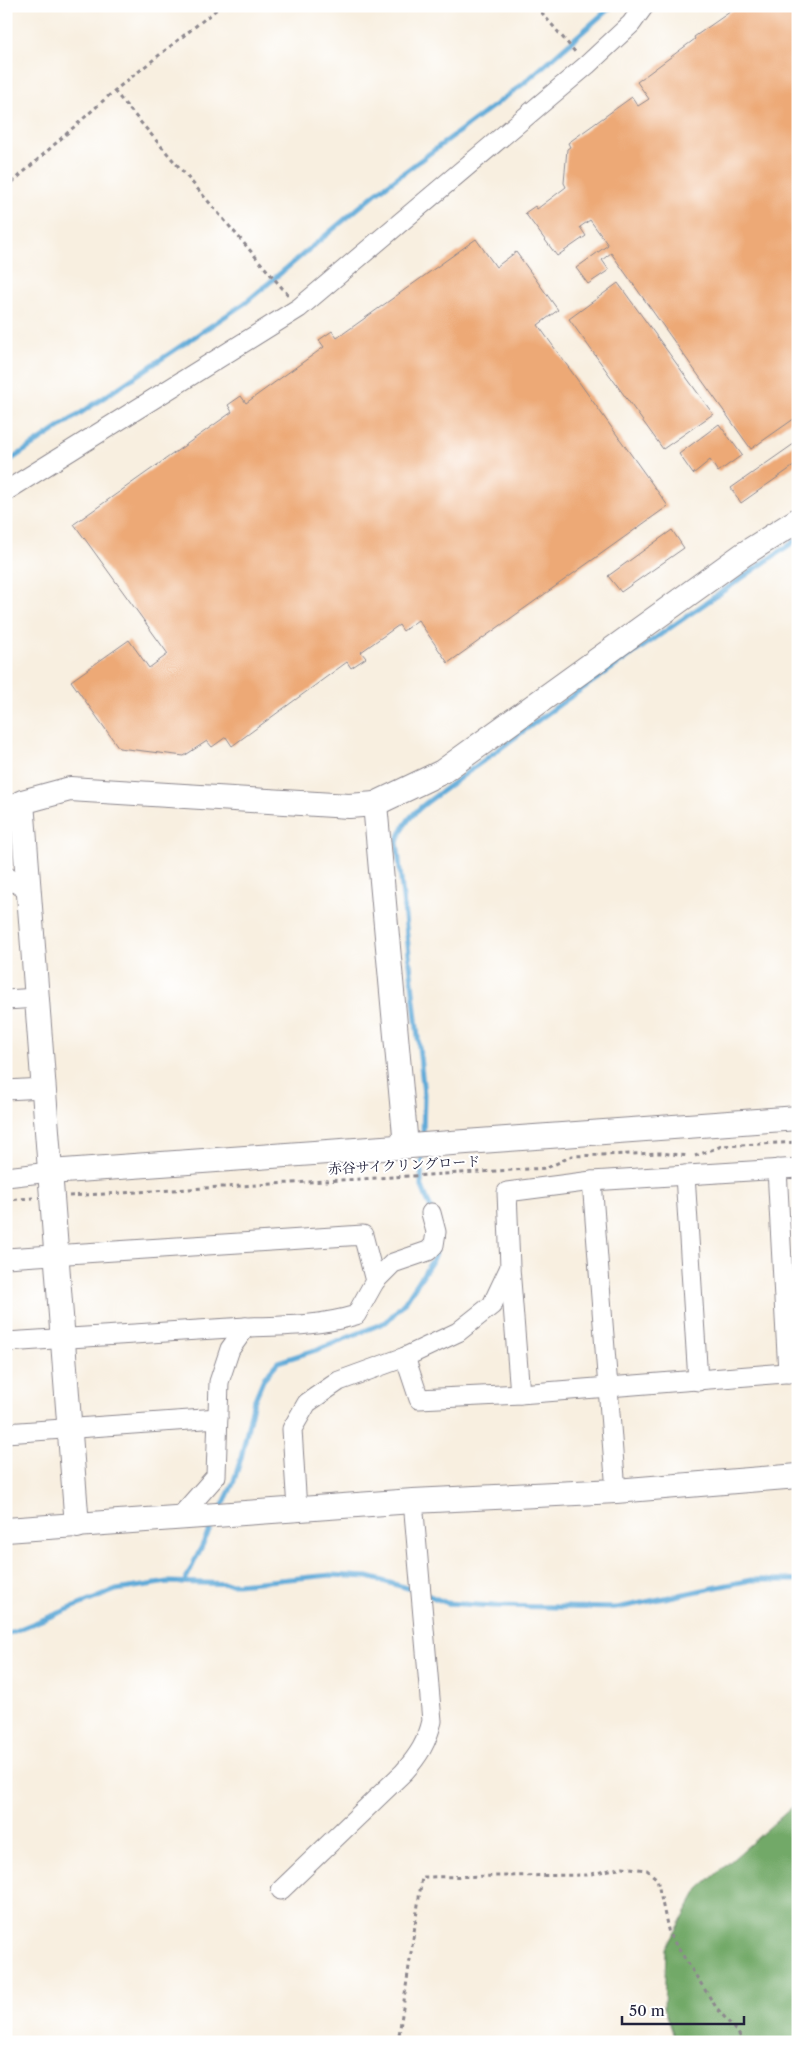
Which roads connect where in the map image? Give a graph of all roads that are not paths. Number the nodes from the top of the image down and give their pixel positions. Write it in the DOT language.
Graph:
graph roads {
  1 [pos="644,6"];
  2 [pos="6,491"];
  3 [pos="798,520"];
  4 [pos="375,804"];
  5 [pos="14,806"];
  6 [pos="6,876"];
  7 [pos="29,892"];
  8 [pos="37,998"];
  9 [pos="6,1000"];
  10 [pos="43,1088"];
  11 [pos="6,1090"];
  12 [pos="798,1118"];
  13 [pos="406,1146"];
  14 [pos="798,1168"];
  15 [pos="777,1170"];
  16 [pos="50,1172"];
  17 [pos="685,1175"];
  18 [pos="6,1177"];
  19 [pos="592,1182"];
  20 [pos="431,1212"];
  21 [pos="56,1254"];
  22 [pos="6,1258"];
  23 [pos="510,1267"];
  24 [pos="375,1281"];
  25 [pos="246,1327"];
  26 [pos="62,1338"];
  27 [pos="6,1342"];
  28 [pos="405,1358"];
  29 [pos="793,1372"];
  30 [pos="698,1381"];
  31 [pos="609,1386"];
  32 [pos="520,1394"];
  33 [pos="218,1418"];
  34 [pos="69,1428"];
  35 [pos="6,1433"];
  36 [pos="798,1476"];
  37 [pos="616,1491"];
  38 [pos="413,1501"];
  39 [pos="297,1510"];
  40 [pos="178,1519"];
  41 [pos="77,1526"];
  42 [pos="6,1530"];
  43 [pos="281,1890"];
  1 -- 2 [label="street"];
  3 -- 4 [label="street"];
  4 -- 5 [label="street"];
  4 -- 13 [label="street"];
  5 -- 7 [label="street"];
  6 -- 7 [label="street"];
  7 -- 8 [label="street"];
  8 -- 9 [label="street"];
  8 -- 10 [label="street"];
  10 -- 11 [label="street"];
  10 -- 16 [label="street"];
  12 -- 13 [label="street"];
  13 -- 16 [label="street"];
  14 -- 15 [label="street"];
  15 -- 17 [label="street"];
  15 -- 29 [label="street"];
  16 -- 18 [label="street"];
  16 -- 21 [label="street"];
  17 -- 19 [label="street"];
  17 -- 30 [label="street"];
  19 -- 23 [label="street"];
  19 -- 31 [label="street"];
  20 -- 24 [label="street"];
  21 -- 22 [label="street"];
  21 -- 24 [label="street"];
  21 -- 26 [label="street"];
  23 -- 28 [label="street"];
  23 -- 32 [label="street"];
  24 -- 25 [label="street"];
  25 -- 26 [label="street"];
  25 -- 33 [label="street"];
  26 -- 27 [label="street"];
  26 -- 34 [label="street"];
  28 -- 32 [label="street"];
  28 -- 39 [label="street"];
  29 -- 30 [label="street"];
  30 -- 31 [label="street"];
  31 -- 32 [label="street"];
  31 -- 37 [label="street"];
  33 -- 34 [label="street"];
  33 -- 40 [label="street"];
  34 -- 35 [label="street"];
  34 -- 41 [label="street"];
  36 -- 37 [label="street"];
  37 -- 38 [label="street"];
  38 -- 39 [label="street"];
  38 -- 43 [label="street"];
  39 -- 40 [label="street"];
  40 -- 41 [label="street"];
  41 -- 42 [label="street"];
}
